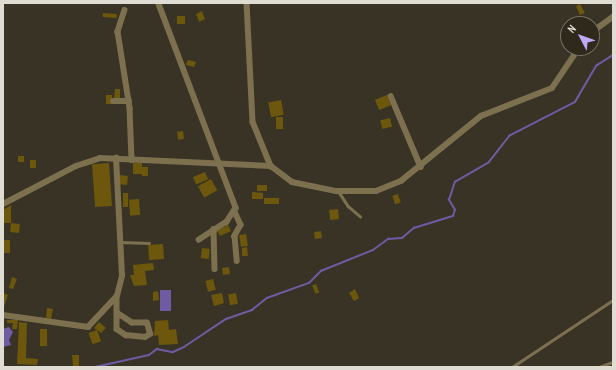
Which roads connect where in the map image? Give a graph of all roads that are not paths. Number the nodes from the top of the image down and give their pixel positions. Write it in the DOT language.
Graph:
graph roads {
  1 [pos="247,3"];
  2 [pos="159,4"];
  3 [pos="125,10"];
  4 [pos="613,17"];
  5 [pos="600,26"];
  6 [pos="574,56"];
  7 [pos="391,96"];
  8 [pos="113,101"];
  9 [pos="129,101"];
  10 [pos="116,158"];
  11 [pos="132,160"];
  12 [pos="216,161"];
  13 [pos="271,166"];
  14 [pos="421,167"];
  15 [pos="339,191"];
  16 [pos="3,204"];
  17 [pos="235,212"];
  18 [pos="360,216"];
  19 [pos="214,229"];
  20 [pos="199,240"];
  21 [pos="120,242"];
  22 [pos="149,243"];
  23 [pos="237,261"];
  24 [pos="215,269"];
  25 [pos="117,296"];
  26 [pos="613,300"];
  27 [pos="118,314"];
  28 [pos="3,315"];
  29 [pos="613,362"];
  30 [pos="512,367"];
  31 [pos="600,367"];
  1 -- 13 [label="street"];
  2 -- 12 [label="street"];
  3 -- 9 [label="street"];
  4 -- 5 [label="street"];
  6 -- 14 [label="street"];
  7 -- 14 [label="street"];
  8 -- 9 [label="street"];
  9 -- 11 [label="street"];
  10 -- 11 [label="street"];
  10 -- 16 [label="street"];
  10 -- 21 [label="street"];
  11 -- 12 [label="street"];
  12 -- 13 [label="street"];
  12 -- 17 [label="street"];
  13 -- 15 [label="street"];
  14 -- 15 [label="street"];
  15 -- 18 [label="lane"];
  17 -- 19 [label="street"];
  17 -- 23 [label="street"];
  19 -- 20 [label="street"];
  19 -- 24 [label="street"];
  21 -- 22 [label="lane"];
  21 -- 25 [label="street"];
  25 -- 27 [label="street"];
  25 -- 28 [label="street"];
  26 -- 30 [label="lane"];
  27 -- 27 [label="street"];
  29 -- 31 [label="lane"];
}
